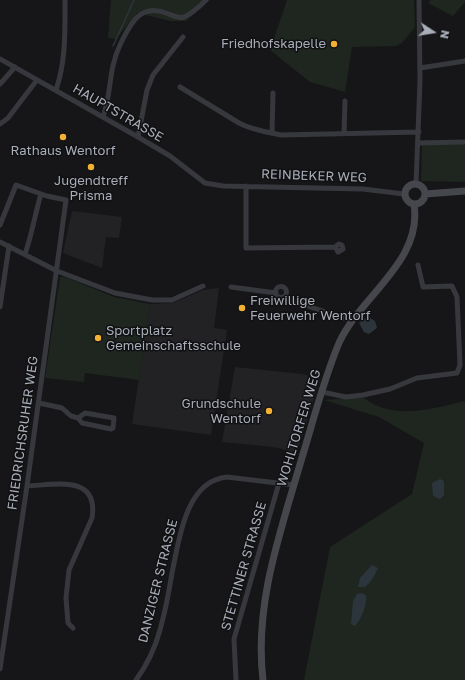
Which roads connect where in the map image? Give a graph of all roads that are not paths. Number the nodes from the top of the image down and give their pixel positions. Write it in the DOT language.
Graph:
graph roads {
  1 [pos="65,0"];
  2 [pos="206,0"];
  3 [pos="418,0"];
  4 [pos="183,37"];
  5 [pos="0,59"];
  6 [pos="465,61"];
  7 [pos="15,68"];
  8 [pos="420,68"];
  9 [pos="37,80"];
  10 [pos="0,84"];
  11 [pos="180,87"];
  12 [pos="56,90"];
  13 [pos="273,93"];
  14 [pos="345,101"];
  15 [pos="103,117"];
  16 [pos="0,124"];
  17 [pos="419,132"];
  18 [pos="272,133"];
  19 [pos="344,133"];
  20 [pos="138,136"];
  21 [pos="465,142"];
  22 [pos="418,143"];
  23 [pos="416,184"];
  24 [pos="223,186"];
  25 [pos="246,186"];
  26 [pos="465,191"];
  27 [pos="41,194"];
  28 [pos="404,194"];
  29 [pos="425,194"];
  30 [pos="414,204"];
  31 [pos="0,226"];
  32 [pos="0,242"];
  33 [pos="10,246"];
  34 [pos="335,247"];
  35 [pos="25,254"];
  36 [pos="418,265"];
  37 [pos="57,271"];
  38 [pos="203,286"];
  39 [pos="231,287"];
  40 [pos="276,293"];
  41 [pos="285,296"];
  42 [pos="0,307"];
  43 [pos="352,321"];
  44 [pos="322,392"];
  45 [pos="38,403"];
  46 [pos="78,418"];
  47 [pos="279,483"];
  48 [pos="294,485"];
  49 [pos="27,486"];
  50 [pos="73,628"];
  51 [pos="0,669"];
  52 [pos="136,680"];
  53 [pos="236,680"];
  54 [pos="263,680"];
  1 -- 12 [label="street"];
  2 -- 15 [label="street"];
  3 -- 8 [label="street"];
  4 -- 20 [label="street"];
  5 -- 7 [label="street, HAUPTSTRASSE"];
  6 -- 8 [label="street"];
  7 -- 9 [label="street, HAUPTSTRASSE"];
  7 -- 10 [label="street"];
  8 -- 17 [label="street"];
  9 -- 12 [label="street, HAUPTSTRASSE"];
  9 -- 16 [label="street"];
  11 -- 18 [label="street"];
  12 -- 15 [label="street, HAUPTSTRASSE"];
  13 -- 18 [label="street"];
  14 -- 19 [label="street"];
  15 -- 20 [label="street, HAUPTSTRASSE"];
  17 -- 19 [label="street"];
  17 -- 22 [label="street"];
  18 -- 19 [label="street"];
  20 -- 24 [label="street, HAUPTSTRASSE"];
  21 -- 22 [label="street"];
  22 -- 23 [label="street"];
  23 -- 28 [label="main road"];
  23 -- 29 [label="main road"];
  24 -- 25 [label="street, REINBEKER WEG"];
  25 -- 28 [label="street, REINBEKER WEG"];
  25 -- 34 [label="street"];
  26 -- 29 [label="main road"];
  27 -- 31 [label="street"];
  27 -- 35 [label="street"];
  27 -- 37 [label="street, FRIEDRICHSRUHER WEG"];
  28 -- 30 [label="main road"];
  29 -- 30 [label="main road"];
  30 -- 43 [label="main road, WOHLTORFER WEG"];
  32 -- 33 [label="street"];
  33 -- 35 [label="street"];
  33 -- 42 [label="street"];
  35 -- 37 [label="street"];
  36 -- 44 [label="street"];
  37 -- 38 [label="street"];
  37 -- 45 [label="street, FRIEDRICHSRUHER WEG"];
  39 -- 40 [label="street"];
  40 -- 41 [label="street"];
  40 -- 41 [label="street"];
  41 -- 43 [label="street"];
  43 -- 44 [label="main road, WOHLTORFER WEG"];
  44 -- 48 [label="main road, WOHLTORFER WEG"];
  45 -- 46 [label="street"];
  45 -- 49 [label="street, FRIEDRICHSRUHER WEG"];
  46 -- 46 [label="street"];
  47 -- 48 [label="street, DANZIGER STRASSE"];
  47 -- 52 [label="street, DANZIGER STRASSE"];
  47 -- 53 [label="street, STETTINER STRASSE"];
  48 -- 54 [label="main road, WOHLTORFER WEG"];
  49 -- 50 [label="street"];
  49 -- 51 [label="street, FRIEDRICHSRUHER WEG"];
}
